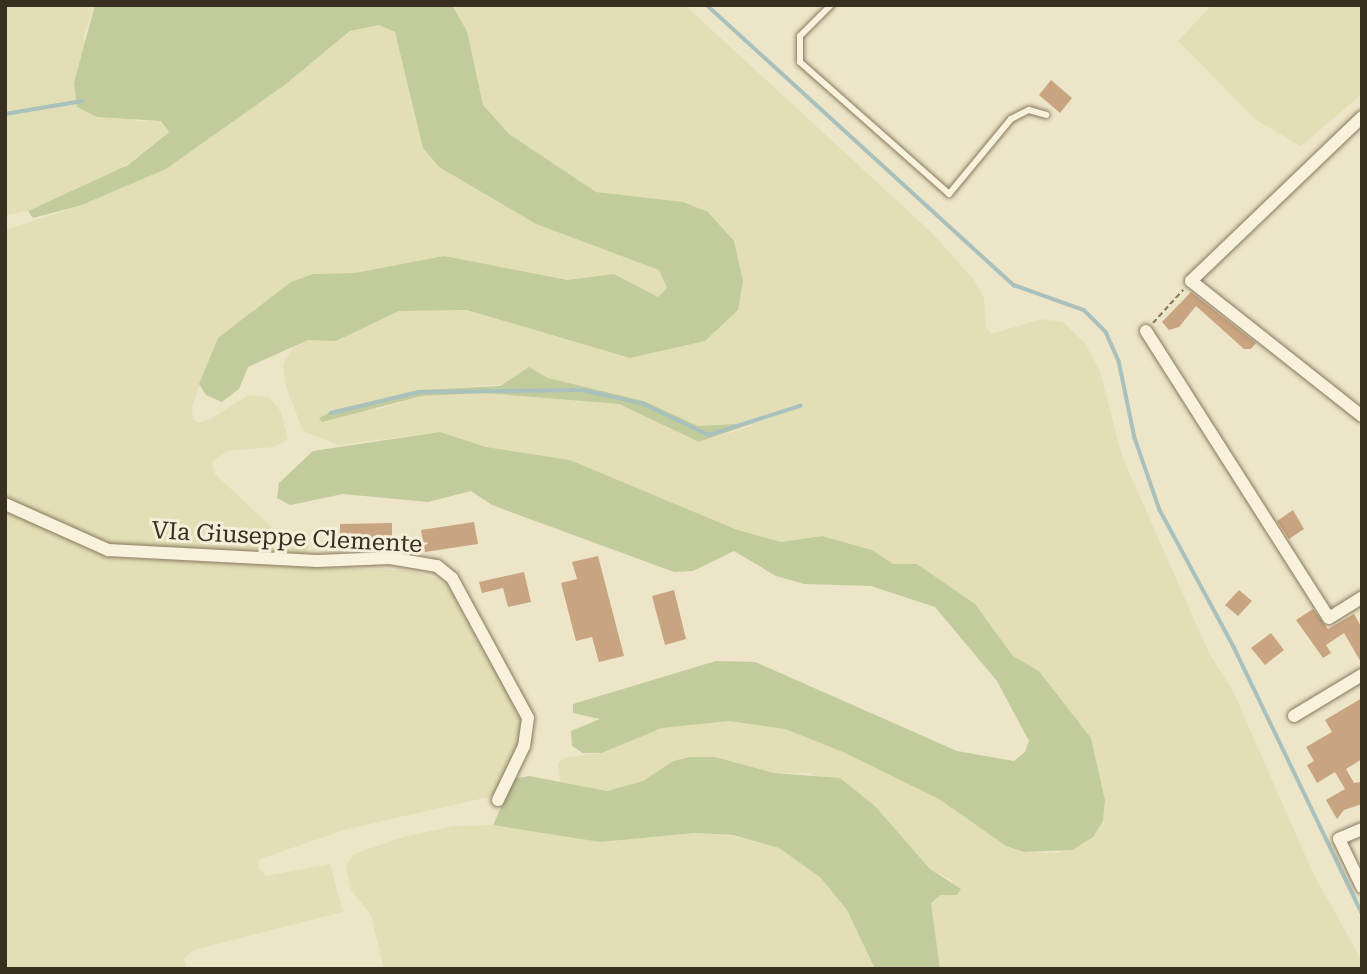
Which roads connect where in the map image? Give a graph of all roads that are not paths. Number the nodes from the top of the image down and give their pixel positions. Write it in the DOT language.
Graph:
graph roads {
  1 [pos="831,5"];
  2 [pos="1046,115"];
  3 [pos="1362,117"];
  4 [pos="1146,331"];
  5 [pos="1362,416"];
  6 [pos="5,504"];
  7 [pos="1362,597"];
  8 [pos="1362,675"];
  9 [pos="1294,716"];
  10 [pos="498,800"];
  11 [pos="1362,828"];
  12 [pos="1362,887"];
  1 -- 2 [label="lane"];
  3 -- 5 [label="street"];
  4 -- 7 [label="street"];
  6 -- 10 [label="street, VIa Giuseppe Clemente"];
  8 -- 9 [label="street"];
  11 -- 12 [label="street"];
}
